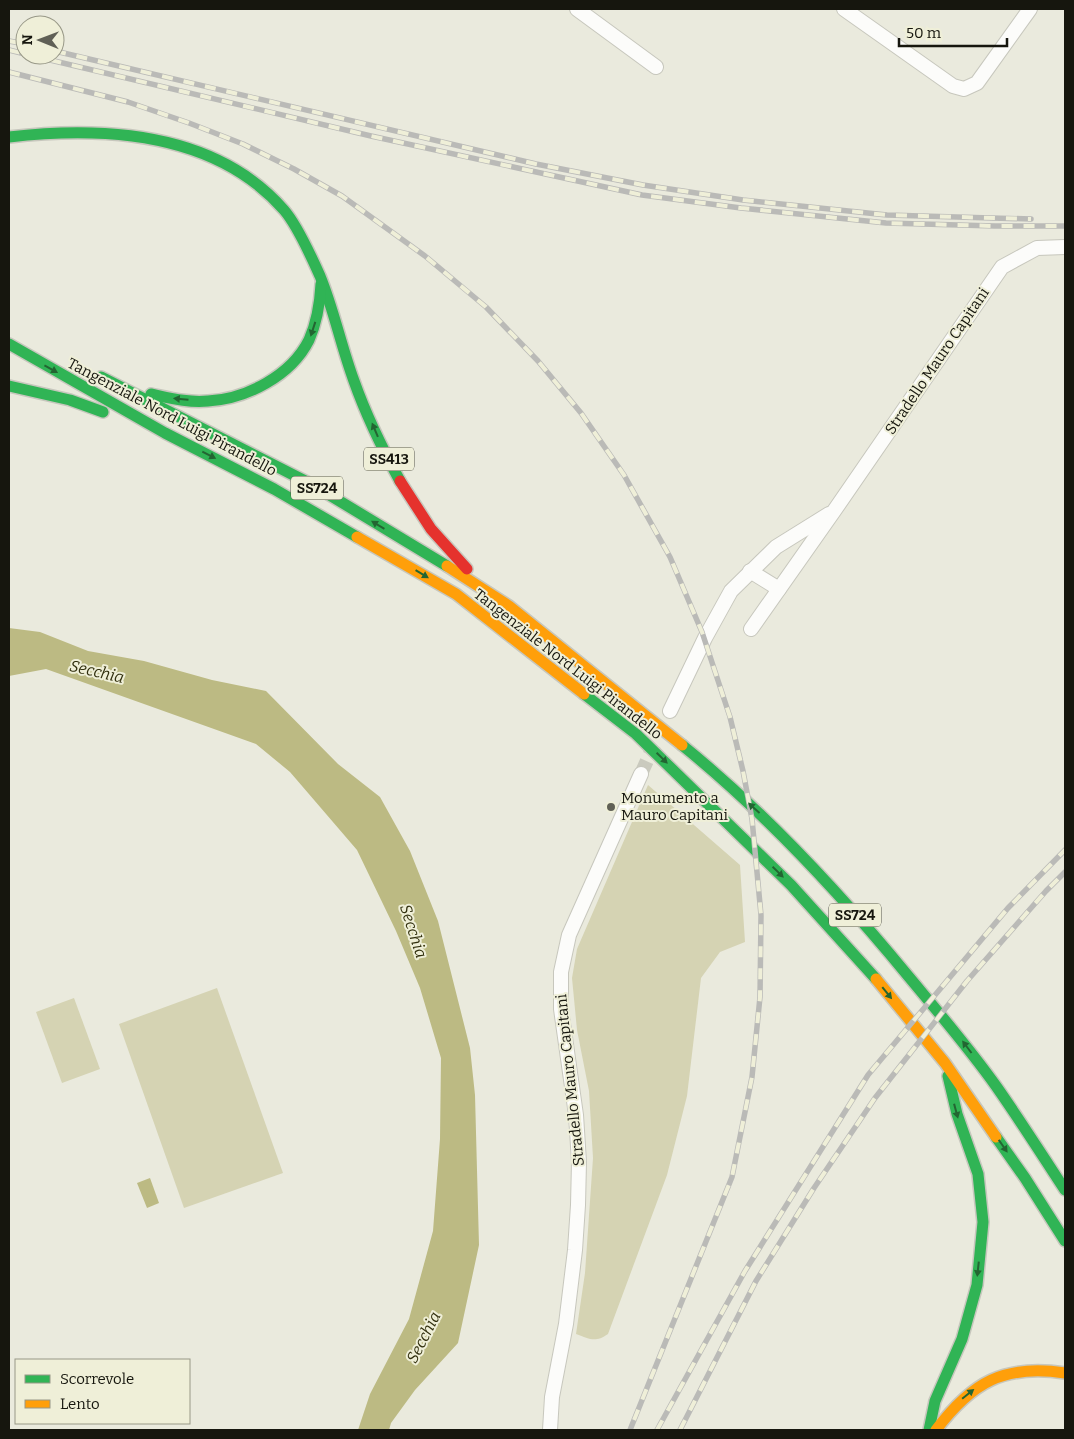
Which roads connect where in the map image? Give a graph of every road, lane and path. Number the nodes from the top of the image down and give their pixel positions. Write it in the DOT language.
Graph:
graph roads {
  1 [pos="577,9"];
  2 [pos="844,9"];
  3 [pos="1030,9"];
  4 [pos="656,67"];
  5 [pos="9,137"];
  6 [pos="1065,247"];
  7 [pos="321,281"];
  8 [pos="9,344"];
  9 [pos="94,373"];
  10 [pos="116,385"];
  11 [pos="9,386"];
  12 [pos="165,433"];
  13 [pos="834,512"];
  14 [pos="750,571"];
  15 [pos="779,589"];
  16 [pos="509,606"];
  17 [pos="751,629"];
  18 [pos="670,712"];
  19 [pos="641,774"];
  20 [pos="945,1063"];
  21 [pos="1065,1189"];
  22 [pos="1065,1242"];
  23 [pos="1065,1373"];
  24 [pos="550,1430"];
  25 [pos="929,1430"];
  26 [pos="936,1430"];
  1 -- 4 [label="street"];
  2 -- 3 [label="street"];
  5 -- 7 [label="main road, SS413"];
  6 -- 13 [label="street, Stradello Mauro Capitani"];
  7 -- 10 [label="main road, SS413, one-way"];
  16 -- 7 [label="main road, SS413, one-way"];
  8 -- 12 [label="main road, Tangenziale Nord Luigi Pirandello / SS724, one-way"];
  9 -- 10 [label="main road, Tangenziale Nord Luigi Pirandello / SS724"];
  16 -- 10 [label="main road, Tangenziale Nord Luigi Pirandello / SS724, one-way"];
  11 -- 12 [label="main road"];
  12 -- 20 [label="main road, Tangenziale Nord Luigi Pirandello / SS724, one-way"];
  13 -- 14 [label="street, Stradello Mauro Capitani"];
  13 -- 15 [label="street, Stradello Mauro Capitani"];
  14 -- 15 [label="street"];
  14 -- 18 [label="street, Stradello Mauro Capitani"];
  15 -- 17 [label="street, Stradello Mauro Capitani"];
  21 -- 16 [label="main road, Tangenziale Nord Luigi Pirandello / SS724, one-way"];
  19 -- 24 [label="street, Stradello Mauro Capitani"];
  20 -- 22 [label="main road, Tangenziale Nord Luigi Pirandello / SS724, one-way"];
  20 -- 25 [label="main road, one-way"];
  26 -- 23 [label="main road, one-way"];
}
